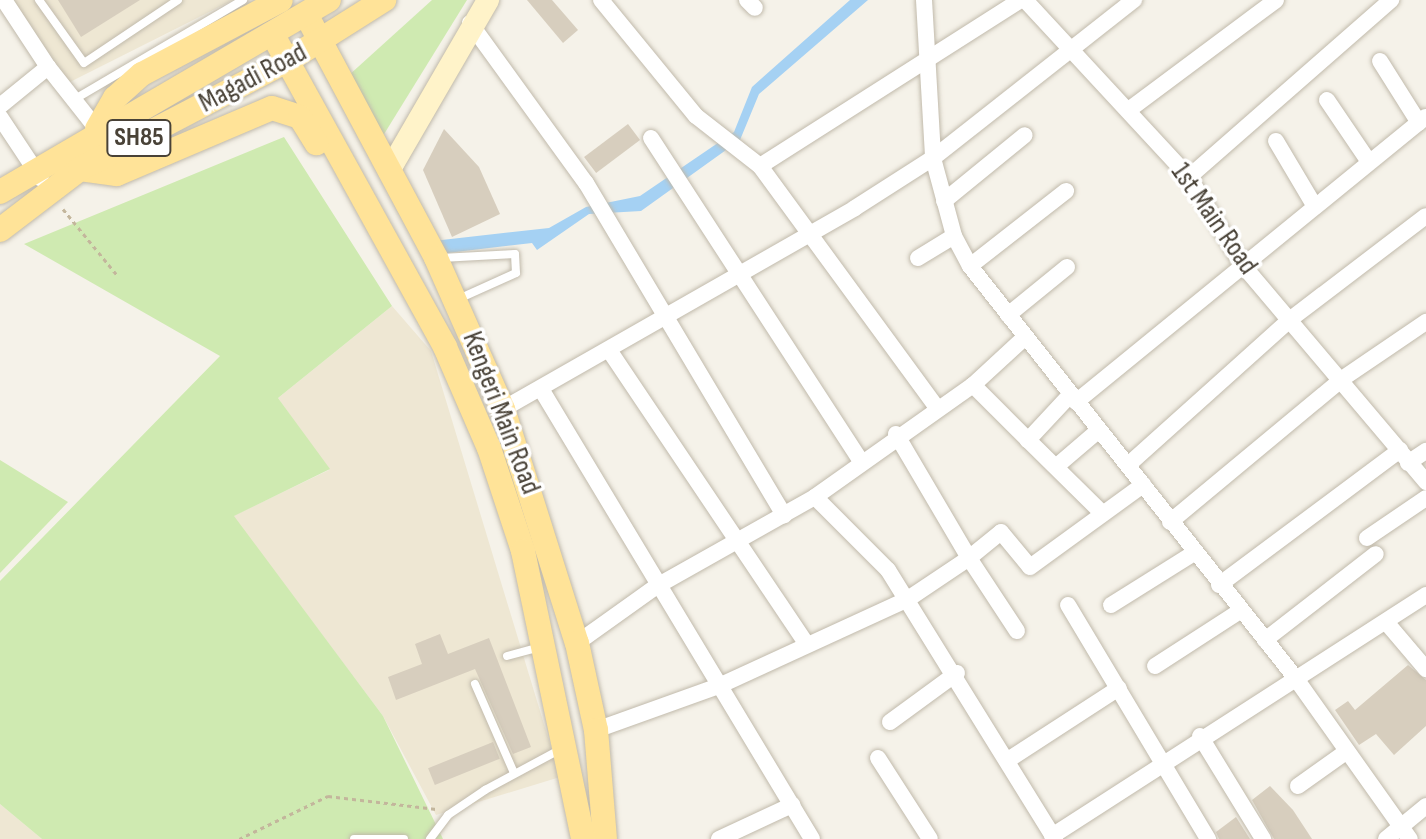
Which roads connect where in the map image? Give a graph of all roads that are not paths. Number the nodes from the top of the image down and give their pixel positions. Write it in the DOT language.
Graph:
graph roads {
  1 [pos="4,0"];
  2 [pos="39,0"];
  3 [pos="178,0"];
  4 [pos="243,0"];
  5 [pos="281,0"];
  6 [pos="329,0"];
  7 [pos="384,0"];
  8 [pos="488,0"];
  9 [pos="601,0"];
  10 [pos="924,0"];
  11 [pos="1023,0"];
  12 [pos="1134,0"];
  13 [pos="1276,0"];
  14 [pos="1391,0"];
  15 [pos="308,18"];
  16 [pos="470,23"];
  17 [pos="274,37"];
  18 [pos="321,42"];
  19 [pos="1076,49"];
  20 [pos="287,61"];
  21 [pos="927,61"];
  22 [pos="1380,61"];
  23 [pos="48,67"];
  24 [pos="75,99"];
  25 [pos="1327,100"];
  26 [pos="0,106"];
  27 [pos="1130,109"];
  28 [pos="0,117"];
  29 [pos="1423,120"];
  30 [pos="97,129"];
  31 [pos="1025,135"];
  32 [pos="651,138"];
  33 [pos="1276,141"];
  34 [pos="933,158"];
  35 [pos="1369,162"];
  36 [pos="760,166"];
  37 [pos="35,169"];
  38 [pos="80,169"];
  39 [pos="389,171"];
  40 [pos="1189,177"];
  41 [pos="1066,191"];
  42 [pos="0,192"];
  43 [pos="50,194"];
  44 [pos="944,201"];
  45 [pos="1314,205"];
  46 [pos="1426,216"];
  47 [pos="0,230"];
  48 [pos="379,231"];
  49 [pos="812,231"];
  50 [pos="954,236"];
  51 [pos="436,258"];
  52 [pos="918,258"];
  53 [pos="1241,263"];
  54 [pos="970,266"];
  55 [pos="1067,267"];
  56 [pos="741,273"];
  57 [pos="456,300"];
  58 [pos="1008,315"];
  59 [pos="1292,318"];
  60 [pos="667,319"];
  61 [pos="1426,322"];
  62 [pos="1023,339"];
  63 [pos="609,350"];
  64 [pos="1342,379"];
  65 [pos="973,385"];
  66 [pos="541,389"];
  67 [pos="1073,398"];
  68 [pos="503,409"];
  69 [pos="938,409"];
  70 [pos="1099,430"];
  71 [pos="896,434"];
  72 [pos="1028,440"];
  73 [pos="1426,451"];
  74 [pos="1404,456"];
  75 [pos="861,461"];
  76 [pos="1058,465"];
  77 [pos="1128,465"];
  78 [pos="1426,482"];
  79 [pos="1143,485"];
  80 [pos="815,497"];
  81 [pos="1426,498"];
  82 [pos="1102,513"];
  83 [pos="784,515"];
  84 [pos="1170,522"];
  85 [pos="1367,538"];
  86 [pos="735,543"];
  87 [pos="1194,553"];
  88 [pos="1376,554"];
  89 [pos="969,558"];
  90 [pos="1219,585"];
  91 [pos="657,586"];
  92 [pos="1426,595"];
  93 [pos="908,599"];
  94 [pos="1068,605"];
  95 [pos="1111,605"];
  96 [pos="1240,611"];
  97 [pos="1386,622"];
  98 [pos="1017,631"];
  99 [pos="1265,640"];
  100 [pos="577,643"];
  101 [pos="545,645"];
  102 [pos="807,645"];
  103 [pos="507,656"];
  104 [pos="1155,666"];
  105 [pos="1426,669"];
  106 [pos="957,673"];
  107 [pos="1294,676"];
  108 [pos="475,684"];
  109 [pos="719,686"];
  110 [pos="1119,688"];
  111 [pos="890,722"];
  112 [pos="596,730"];
  113 [pos="1200,736"];
  114 [pos="568,747"];
  115 [pos="1347,751"];
  116 [pos="878,758"];
  117 [pos="1008,760"];
  118 [pos="1161,761"];
  119 [pos="514,773"];
  120 [pos="1298,786"];
  121 [pos="792,805"];
  122 [pos="1426,806"];
  123 [pos="1405,833"];
  124 [pos="1053,837"];
  125 [pos="354,839"];
  126 [pos="404,839"];
  127 [pos="430,839"];
  128 [pos="583,839"];
  129 [pos="605,839"];
  130 [pos="719,839"];
  131 [pos="812,839"];
  132 [pos="930,839"];
  133 [pos="1208,839"];
  134 [pos="1263,839"];
  135 [pos="1386,839"];
  1 -- 23 [label="street"];
  2 -- 3 [label="lane"];
  4 -- 24 [label="lane"];
  5 -- 30 [label="main road"];
  6 -- 15 [label="main road, Magadi Road / SH85"];
  7 -- 18 [label="main road, Magadi Road / SH85"];
  8 -- 16 [label="street"];
  9 -- 36 [label="street"];
  10 -- 21 [label="street"];
  11 -- 19 [label="street, 1st Main Road"];
  11 -- 21 [label="street"];
  12 -- 19 [label="street"];
  13 -- 27 [label="street"];
  14 -- 40 [label="street"];
  15 -- 17 [label="main road, Magadi Road / SH85"];
  15 -- 18 [label="main road, Kengeri Main Road"];
  16 -- 39 [label="street"];
  16 -- 60 [label="street"];
  17 -- 20 [label="main road, Kengeri Main Road"];
  17 -- 30 [label="main road, Magadi Road / SH85"];
  18 -- 20 [label="main road, Magadi Road / SH85"];
  18 -- 39 [label="main road, Kengeri Main Road"];
  19 -- 27 [label="street, 1st Main Road"];
  19 -- 34 [label="street"];
  20 -- 38 [label="main road, Magadi Road / SH85"];
  20 -- 48 [label="main road, Kengeri Main Road"];
  21 -- 34 [label="street"];
  21 -- 36 [label="street"];
  22 -- 29 [label="street"];
  23 -- 24 [label="street"];
  23 -- 26 [label="street"];
  24 -- 30 [label="street"];
  25 -- 35 [label="street"];
  27 -- 40 [label="street, 1st Main Road"];
  28 -- 37 [label="street"];
  29 -- 35 [label="street"];
  30 -- 37 [label="main road, Magadi Road / SH85"];
  31 -- 44 [label="street"];
  32 -- 56 [label="street"];
  33 -- 45 [label="street"];
  34 -- 44 [label="street"];
  34 -- 49 [label="street"];
  35 -- 45 [label="street"];
  36 -- 49 [label="street"];
  37 -- 42 [label="main road, Magadi Road / SH85"];
  37 -- 43 [label="street"];
  38 -- 43 [label="main road, Magadi Road / SH85"];
  38 -- 48 [label="main road"];
  39 -- 51 [label="main road, Kengeri Main Road"];
  40 -- 53 [label="street, 1st Main Road"];
  41 -- 54 [label="street"];
  43 -- 47 [label="main road, Magadi Road / SH85"];
  44 -- 50 [label="street"];
  45 -- 53 [label="street"];
  46 -- 59 [label="street"];
  48 -- 101 [label="main road, Kengeri Main Road"];
  49 -- 56 [label="street"];
  49 -- 69 [label="street"];
  50 -- 52 [label="street"];
  50 -- 54 [label="street"];
  51 -- 57 [label="main road, Kengeri Main Road"];
  51 -- 57 [label="lane"];
  53 -- 59 [label="street, 1st Main Road"];
  53 -- 67 [label="street"];
  54 -- 58 [label="street"];
  55 -- 58 [label="street"];
  56 -- 60 [label="street"];
  56 -- 75 [label="street"];
  57 -- 68 [label="main road, Kengeri Main Road"];
  58 -- 62 [label="street"];
  59 -- 64 [label="street, 1st Main Road"];
  59 -- 77 [label="street"];
  60 -- 63 [label="street"];
  60 -- 83 [label="street"];
  61 -- 64 [label="street"];
  62 -- 65 [label="street"];
  62 -- 67 [label="street"];
  63 -- 66 [label="street"];
  63 -- 86 [label="street"];
  64 -- 74 [label="street, 1st Main Road"];
  64 -- 84 [label="street"];
  65 -- 69 [label="street"];
  65 -- 72 [label="street"];
  66 -- 68 [label="street"];
  66 -- 91 [label="street"];
  67 -- 70 [label="street"];
  67 -- 72 [label="street"];
  68 -- 100 [label="main road, Kengeri Main Road"];
  69 -- 71 [label="street"];
  70 -- 76 [label="street"];
  70 -- 77 [label="street"];
  71 -- 75 [label="street"];
  71 -- 89 [label="street"];
  72 -- 76 [label="street"];
  73 -- 74 [label="street"];
  74 -- 78 [label="street, 1st Main Road"];
  74 -- 90 [label="street"];
  75 -- 80 [label="street"];
  76 -- 82 [label="street"];
  77 -- 79 [label="street"];
  79 -- 82 [label="street"];
  79 -- 84 [label="street"];
  80 -- 83 [label="street"];
  80 -- 93 [label="street"];
  81 -- 85 [label="street"];
  82 -- 89 [label="street"];
  83 -- 86 [label="street"];
  84 -- 87 [label="street"];
  86 -- 91 [label="street"];
  86 -- 102 [label="street"];
  87 -- 90 [label="street"];
  87 -- 95 [label="street"];
  88 -- 99 [label="street"];
  89 -- 93 [label="street"];
  89 -- 98 [label="street"];
  90 -- 96 [label="street"];
  91 -- 100 [label="street"];
  91 -- 109 [label="street"];
  92 -- 97 [label="street"];
  93 -- 102 [label="street"];
  93 -- 106 [label="street"];
  94 -- 110 [label="street"];
  96 -- 99 [label="street"];
  96 -- 104 [label="street"];
  97 -- 105 [label="street"];
  97 -- 107 [label="street"];
  99 -- 107 [label="street"];
  100 -- 112 [label="main road, Kengeri Main Road"];
  101 -- 103 [label="lane"];
  101 -- 114 [label="main road, Kengeri Main Road"];
  102 -- 109 [label="street"];
  106 -- 111 [label="street"];
  106 -- 117 [label="street"];
  107 -- 113 [label="street"];
  107 -- 115 [label="street"];
  108 -- 119 [label="lane"];
  109 -- 112 [label="street"];
  109 -- 121 [label="street"];
  110 -- 117 [label="street"];
  110 -- 118 [label="street"];
  112 -- 129 [label="main road, Kengeri Main Road"];
  113 -- 118 [label="street"];
  113 -- 134 [label="street"];
  114 -- 119 [label="lane"];
  114 -- 128 [label="main road, Kengeri Main Road"];
  115 -- 120 [label="street"];
  115 -- 123 [label="street"];
  116 -- 132 [label="street"];
  117 -- 124 [label="street"];
  118 -- 124 [label="street"];
  118 -- 133 [label="street"];
  119 -- 127 [label="lane"];
  121 -- 130 [label="street"];
  121 -- 131 [label="street"];
  122 -- 123 [label="street"];
  123 -- 135 [label="street"];
  125 -- 126 [label="lane"];
}
